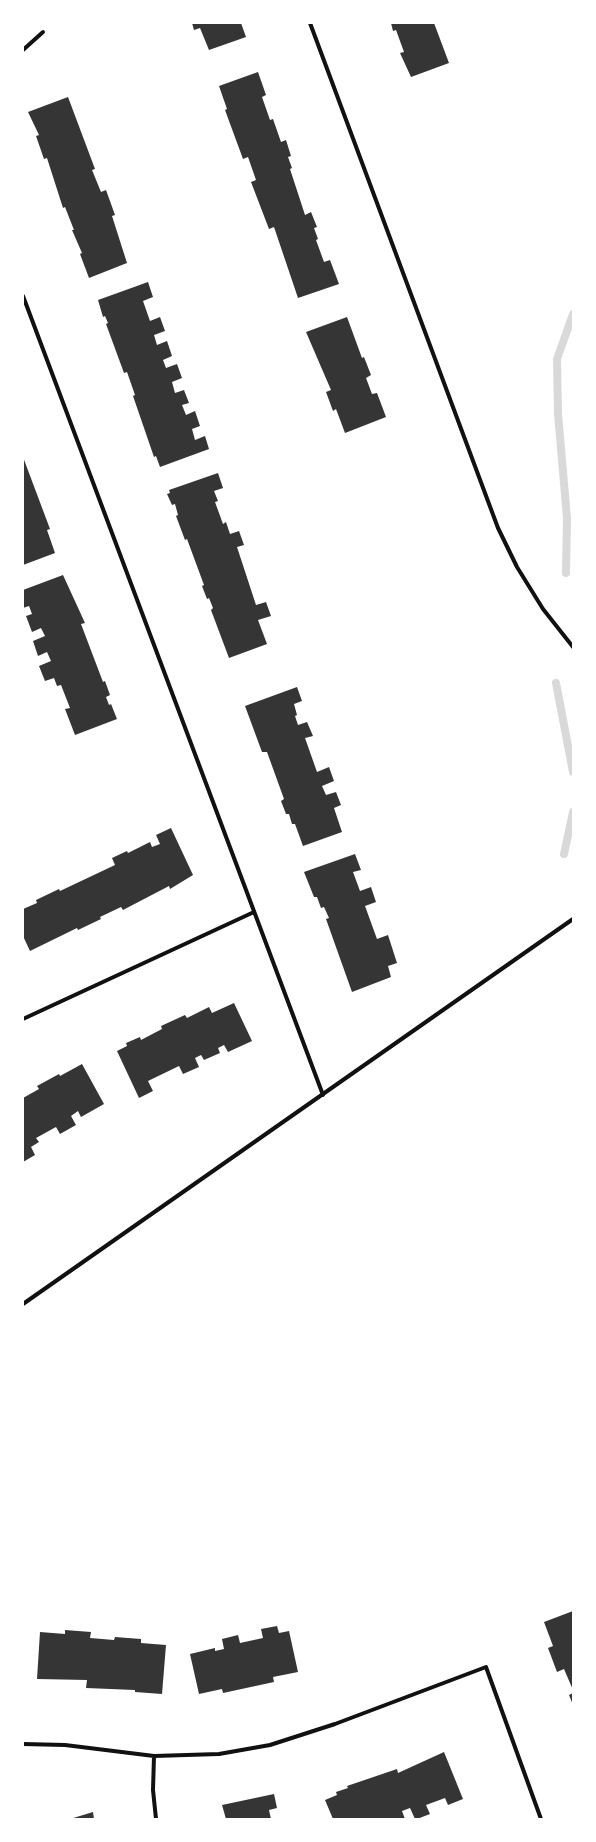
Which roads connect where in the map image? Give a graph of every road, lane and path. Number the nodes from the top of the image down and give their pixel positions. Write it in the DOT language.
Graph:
graph roads {
  1 [pos="310,23"];
  2 [pos="43,32"];
  3 [pos="23,50"];
  4 [pos="23,296"];
  5 [pos="573,647"];
  6 [pos="254,912"];
  7 [pos="573,919"];
  8 [pos="23,1018"];
  9 [pos="323,1095"];
  10 [pos="23,1304"];
  11 [pos="23,1744"];
  12 [pos="154,1756"];
  13 [pos="156,1819"];
  14 [pos="540,1819"];
  1 -- 5 [label="street"];
  2 -- 3 [label="street"];
  4 -- 6 [label="street"];
  6 -- 8 [label="street"];
  6 -- 9 [label="street"];
  7 -- 9 [label="street"];
  9 -- 10 [label="street"];
  11 -- 12 [label="street"];
  12 -- 13 [label="street"];
  12 -- 14 [label="street"];
}
